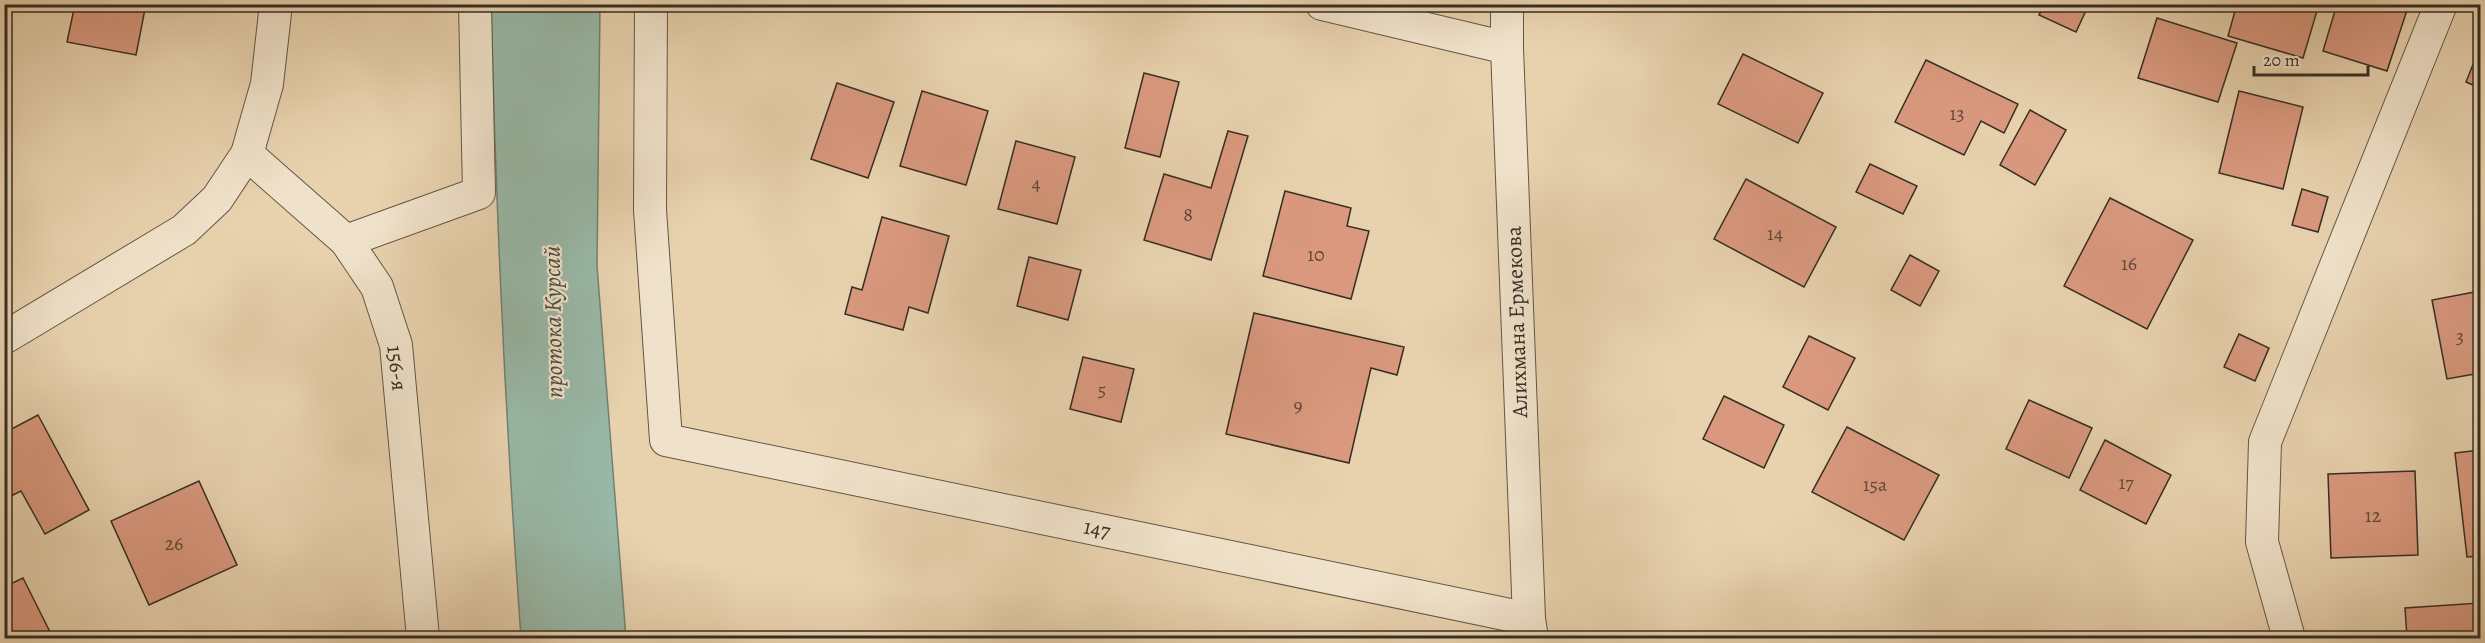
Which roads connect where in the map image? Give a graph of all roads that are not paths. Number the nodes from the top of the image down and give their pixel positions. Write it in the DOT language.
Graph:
graph roads {
  1 [pos="276,4"];
  2 [pos="475,4"];
  3 [pos="651,4"];
  4 [pos="1322,4"];
  5 [pos="1508,4"];
  6 [pos="2441,4"];
  7 [pos="1507,48"];
  8 [pos="247,154"];
  9 [pos="346,241"];
  10 [pos="4,338"];
  11 [pos="1530,629"];
  12 [pos="423,639"];
  13 [pos="2289,639"];
  1 -- 8 [label="street"];
  2 -- 9 [label="street"];
  3 -- 11 [label="street, 147"];
  4 -- 7 [label="street"];
  5 -- 7 [label="street, Алихмана Ермекова"];
  6 -- 13 [label="street"];
  7 -- 11 [label="street, Алихмана Ермекова"];
  8 -- 9 [label="street, 156-я"];
  8 -- 10 [label="street"];
  9 -- 12 [label="street, 156-я"];
}
